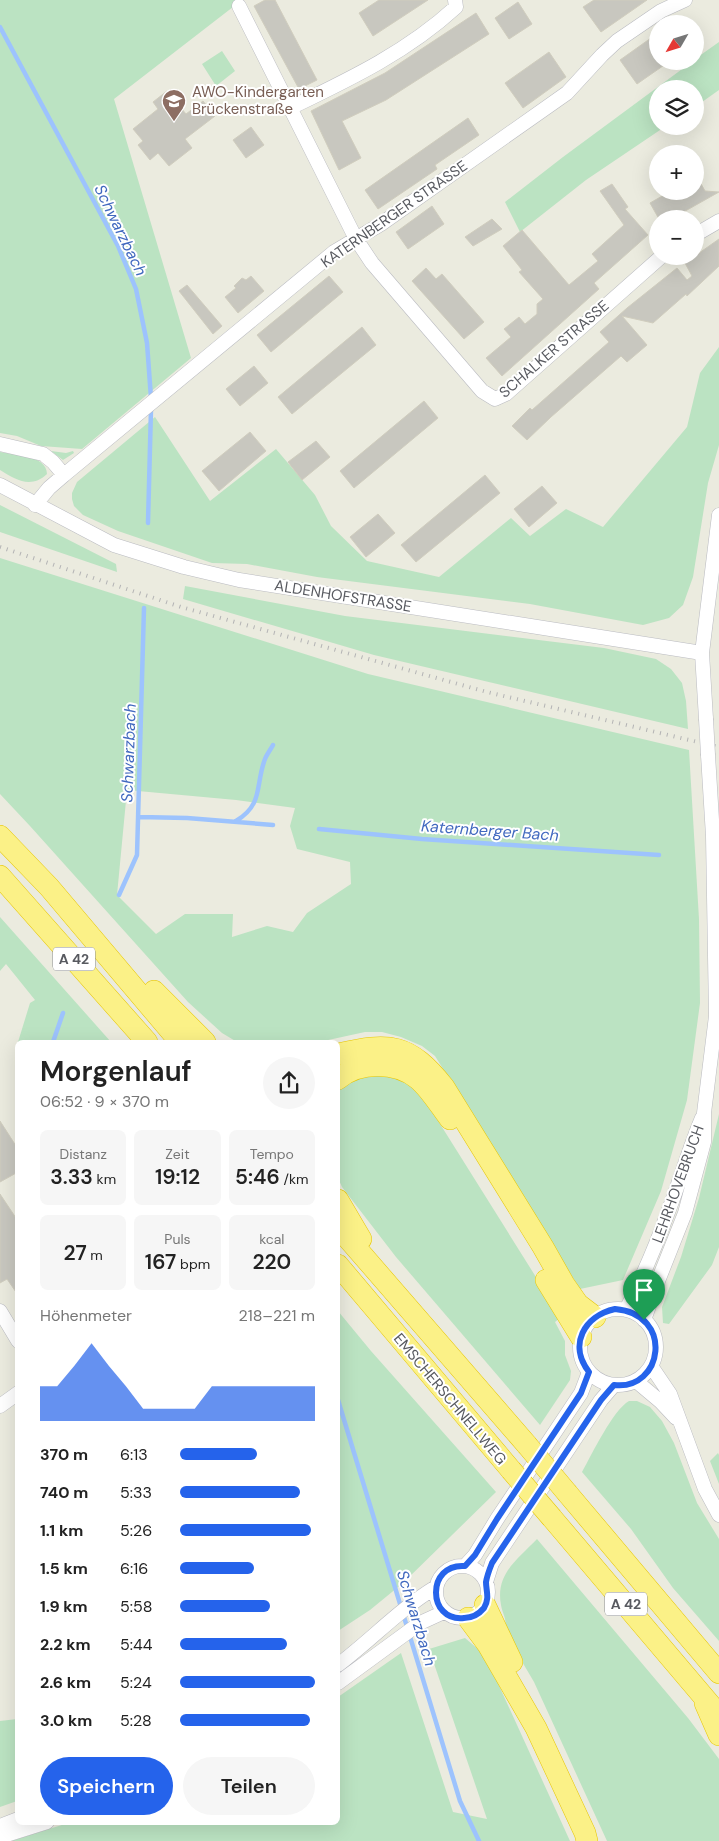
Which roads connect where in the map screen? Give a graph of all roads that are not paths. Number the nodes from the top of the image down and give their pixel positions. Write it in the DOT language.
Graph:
graph roads {
  1 [pos="455,0"];
  2 [pos="685,0"];
  3 [pos="239,6"];
  4 [pos="290,108"];
  5 [pos="719,221"];
  6 [pos="704,229"];
  7 [pos="356,239"];
  8 [pos="652,265"];
  9 [pos="0,444"];
  10 [pos="64,476"];
  11 [pos="0,485"];
  12 [pos="35,505"];
  13 [pos="719,515"];
  14 [pos="702,653"];
  15 [pos="0,836"];
  16 [pos="0,876"];
  17 [pos="48,888"];
  18 [pos="145,1040"];
  19 [pos="178,1040"];
  20 [pos="203,1040"];
  21 [pos="340,1054"];
  22 [pos="340,1078"];
  23 [pos="704,1113"];
  24 [pos="340,1203"];
  25 [pos="340,1229"];
  26 [pos="340,1268"];
  27 [pos="381,1276"];
  28 [pos="626,1310"];
  29 [pos="0,1311"];
  30 [pos="595,1316"];
  31 [pos="644,1320"];
  32 [pos="15,1335"];
  33 [pos="581,1337"];
  34 [pos="651,1366"];
  35 [pos="589,1372"];
  36 [pos="636,1381"];
  37 [pos="614,1385"];
  38 [pos="15,1395"];
  39 [pos="0,1406"];
  40 [pos="681,1424"];
  41 [pos="719,1515"];
  42 [pos="465,1566"];
  43 [pos="486,1582"];
  44 [pos="436,1587"];
  45 [pos="485,1605"];
  46 [pos="444,1612"];
  47 [pos="468,1618"];
  48 [pos="340,1663"];
  49 [pos="719,1673"];
  50 [pos="340,1682"];
  51 [pos="700,1691"];
  52 [pos="719,1715"];
  53 [pos="536,1728"];
  54 [pos="719,1736"];
  55 [pos="15,1821"];
  56 [pos="38,1825"];
  57 [pos="0,1826"];
  58 [pos="0,1838"];
  59 [pos="589,1838"];
  1 -- 4 [label="street"];
  2 -- 7 [label="street, KATERNBERGER STRASSE"];
  3 -- 4 [label="street"];
  4 -- 7 [label="street"];
  5 -- 6 [label="street"];
  7 -- 8 [label="street, SCHALKER STRASSE"];
  7 -- 10 [label="street, KATERNBERGER STRASSE"];
  9 -- 10 [label="street"];
  10 -- 12 [label="street, KATERNBERGER STRASSE"];
  11 -- 12 [label="street, ALDENHOFSTRASSE"];
  12 -- 14 [label="street, ALDENHOFSTRASSE"];
  13 -- 14 [label="street"];
  14 -- 23 [label="street, LEHRHOVEBRUCH, bridge"];
  15 -- 17 [label="highway, A 42"];
  16 -- 18 [label="highway, A 42"];
  17 -- 19 [label="highway, A 42"];
  17 -- 20 [label="highway"];
  21 -- 30 [label="highway"];
  22 -- 33 [label="highway"];
  23 -- 28 [label="street, LEHRHOVEBRUCH"];
  23 -- 31 [label="street, LEHRHOVEBRUCH"];
  24 -- 27 [label="highway"];
  25 -- 27 [label="highway, EMSCHERSCHNELLWEG / A 42"];
  26 -- 51 [label="highway, EMSCHERSCHNELLWEG / A 42, bridge"];
  27 -- 49 [label="highway, EMSCHERSCHNELLWEG / A 42, bridge"];
  28 -- 30 [label="street"];
  28 -- 31 [label="street"];
  29 -- 32 [label="street"];
  30 -- 33 [label="street"];
  31 -- 34 [label="street"];
  33 -- 35 [label="street"];
  34 -- 36 [label="street"];
  34 -- 40 [label="street"];
  35 -- 37 [label="street"];
  35 -- 42 [label="street"];
  36 -- 37 [label="street"];
  36 -- 40 [label="street"];
  37 -- 43 [label="street"];
  38 -- 39 [label="street"];
  40 -- 41 [label="street"];
  42 -- 43 [label="street"];
  42 -- 44 [label="street"];
  43 -- 45 [label="street"];
  44 -- 46 [label="street"];
  44 -- 48 [label="street"];
  45 -- 47 [label="street"];
  45 -- 53 [label="highway"];
  46 -- 47 [label="street"];
  46 -- 50 [label="street"];
  47 -- 53 [label="highway"];
  51 -- 52 [label="highway, EMSCHERSCHNELLWEG / A 42"];
  51 -- 54 [label="highway"];
  53 -- 59 [label="highway"];
  55 -- 57 [label="street"];
  56 -- 58 [label="street"];
}
